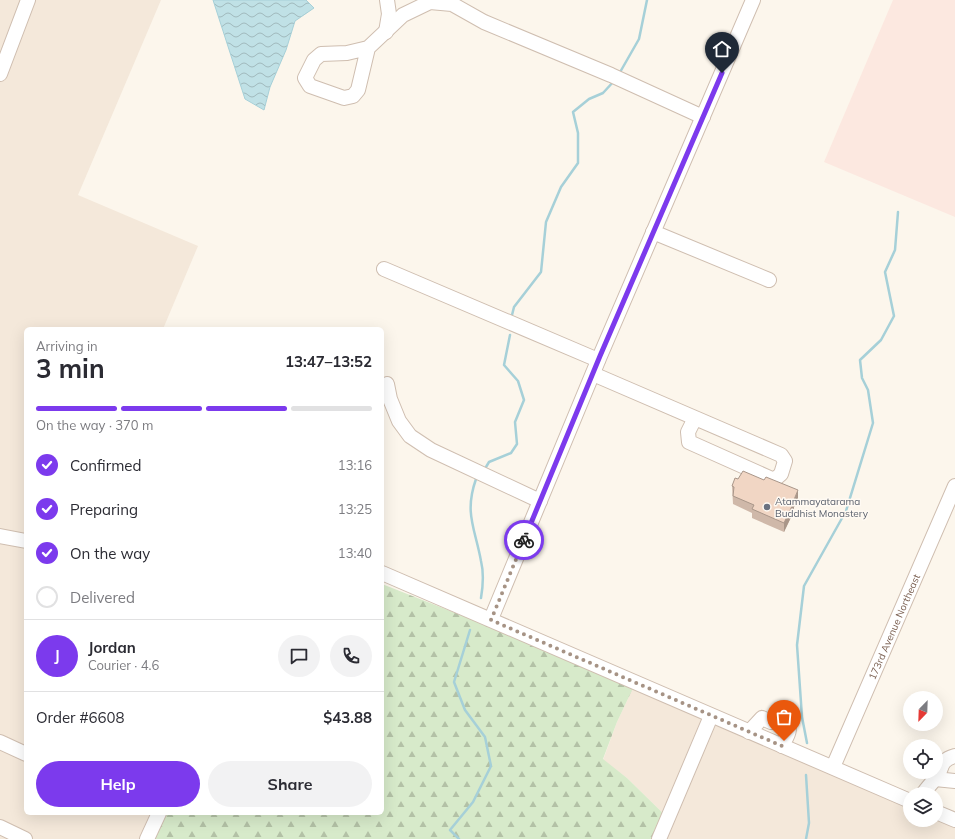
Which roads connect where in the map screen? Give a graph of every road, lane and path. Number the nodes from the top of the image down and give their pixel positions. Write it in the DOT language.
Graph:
graph roads {
  1 [pos="28,0"];
  2 [pos="387,0"];
  3 [pos="753,0"];
  4 [pos="386,32"];
  5 [pos="368,48"];
  6 [pos="0,74"];
  7 [pos="703,117"];
  8 [pos="653,232"];
  9 [pos="384,269"];
  10 [pos="769,280"];
  11 [pos="598,360"];
  12 [pos="593,374"];
  13 [pos="387,384"];
  14 [pos="695,418"];
  15 [pos="955,486"];
  16 [pos="540,500"];
  17 [pos="0,536"];
  18 [pos="24,541"];
  19 [pos="384,574"];
  20 [pos="491,620"];
  21 [pos="711,716"];
  22 [pos="750,732"];
  23 [pos="0,742"];
  24 [pos="782,746"];
  25 [pos="24,753"];
  26 [pos="955,756"];
  27 [pos="943,763"];
  28 [pos="833,767"];
  29 [pos="935,779"];
  30 [pos="955,781"];
  31 [pos="928,787"];
  32 [pos="903,798"];
  33 [pos="156,815"];
  34 [pos="943,815"];
  35 [pos="955,820"];
  36 [pos="0,827"];
  37 [pos="25,839"];
  38 [pos="147,839"];
  39 [pos="659,839"];
  1 -- 6 [label="street"];
  2 -- 4 [label="street"];
  3 -- 7 [label="street"];
  4 -- 5 [label="street"];
  4 -- 7 [label="street"];
  5 -- 5 [label="street"];
  7 -- 8 [label="street"];
  8 -- 10 [label="street"];
  8 -- 11 [label="street"];
  9 -- 11 [label="street"];
  11 -- 12 [label="street"];
  12 -- 14 [label="street"];
  12 -- 16 [label="street"];
  13 -- 16 [label="street"];
  14 -- 14 [label="street"];
  15 -- 28 [label="street, 173rd Avenue Northeast"];
  16 -- 20 [label="street"];
  17 -- 18 [label="street"];
  19 -- 20 [label="street"];
  20 -- 21 [label="street"];
  21 -- 22 [label="street"];
  21 -- 39 [label="street"];
  22 -- 24 [label="street"];
  22 -- 24 [label="street"];
  23 -- 25 [label="street"];
  24 -- 28 [label="street"];
  26 -- 27 [label="street"];
  28 -- 32 [label="street"];
  29 -- 30 [label="street"];
  29 -- 31 [label="street"];
  33 -- 38 [label="street"];
  34 -- 35 [label="street"];
  36 -- 37 [label="street"];
}
